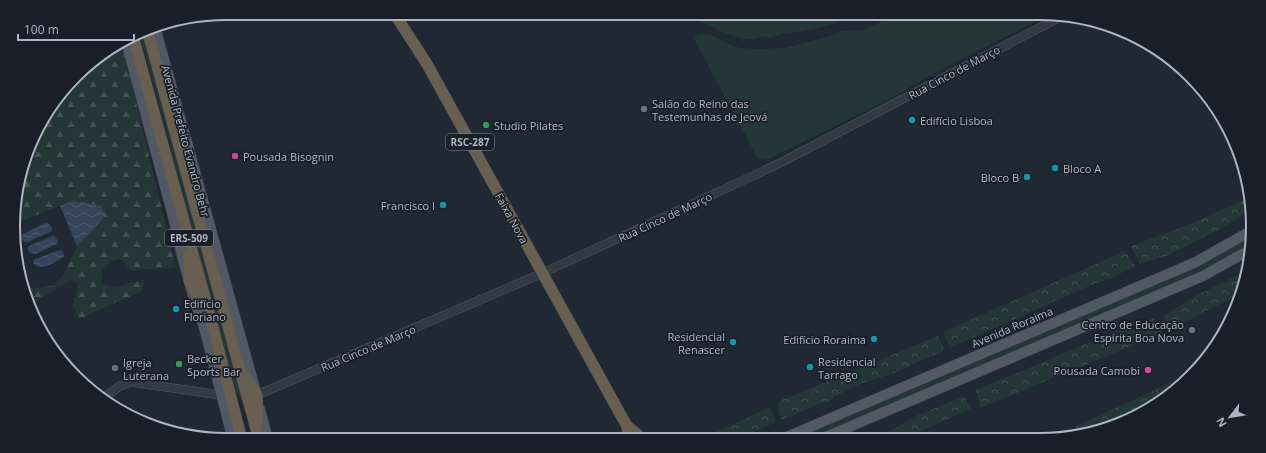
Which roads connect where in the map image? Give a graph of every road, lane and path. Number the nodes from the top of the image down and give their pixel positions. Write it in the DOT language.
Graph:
graph roads {
  1 [pos="399,20"];
  2 [pos="1054,20"];
  3 [pos="156,32"];
  4 [pos="149,35"];
  5 [pos="134,41"];
  6 [pos="127,46"];
  7 [pos="1246,234"];
  8 [pos="189,239"];
  9 [pos="1244,253"];
  10 [pos="543,273"];
  11 [pos="189,280"];
  12 [pos="209,312"];
  13 [pos="237,361"];
  14 [pos="108,395"];
  15 [pos="226,396"];
  16 [pos="257,396"];
  17 [pos="253,418"];
  18 [pos="626,426"];
  19 [pos="232,433"];
  20 [pos="239,433"];
  21 [pos="257,433"];
  22 [pos="259,433"];
  23 [pos="266,433"];
  24 [pos="628,433"];
  25 [pos="634,433"];
  26 [pos="796,433"];
  27 [pos="835,433"];
  1 -- 10 [label="highway, Faixa Nova / RSC-287"];
  2 -- 10 [label="street, Rua Cinco de Março"];
  3 -- 16 [label="main road, Avenida Prefeito Evandro Behr / ERS-509"];
  4 -- 13 [label="highway, Avenida Prefeito Evandro Behr / ERS-509"];
  5 -- 8 [label="highway, Avenida Prefeito Evandro Behr / ERS-509"];
  6 -- 11 [label="main road, Avenida Prefeito Evandro Behr / ERS-509"];
  7 -- 26 [label="main road, Avenida Roraima"];
  8 -- 11 [label="highway, ERS-509"];
  8 -- 12 [label="highway, Avenida Prefeito Evandro Behr / ERS-509"];
  9 -- 27 [label="main road"];
  10 -- 16 [label="street, Rua Cinco de Março"];
  10 -- 18 [label="highway, Faixa Nova / RSC-287"];
  11 -- 12 [label="highway, ERS-509"];
  11 -- 15 [label="main road, Avenida Prefeito Evandro Behr / ERS-509"];
  12 -- 15 [label="highway, Avenida Prefeito Evandro Behr / ERS-509"];
  13 -- 16 [label="highway, ERS-509"];
  13 -- 17 [label="highway, Avenida Prefeito Evandro Behr / ERS-509"];
  14 -- 15 [label="street"];
  15 -- 17 [label="highway"];
  15 -- 19 [label="main road, Avenida Prefeito Evandro Behr / ERS-509"];
  15 -- 20 [label="highway, Avenida Prefeito Evandro Behr / ERS-509"];
  16 -- 22 [label="highway, ERS-509"];
  16 -- 23 [label="main road, Avenida Prefeito Evandro Behr / ERS-509"];
  17 -- 21 [label="highway, Avenida Prefeito Evandro Behr / ERS-509"];
  18 -- 24 [label="highway, Faixa Nova / RSC-287"];
  18 -- 25 [label="highway, Faixa Nova / RSC-287"];
}
